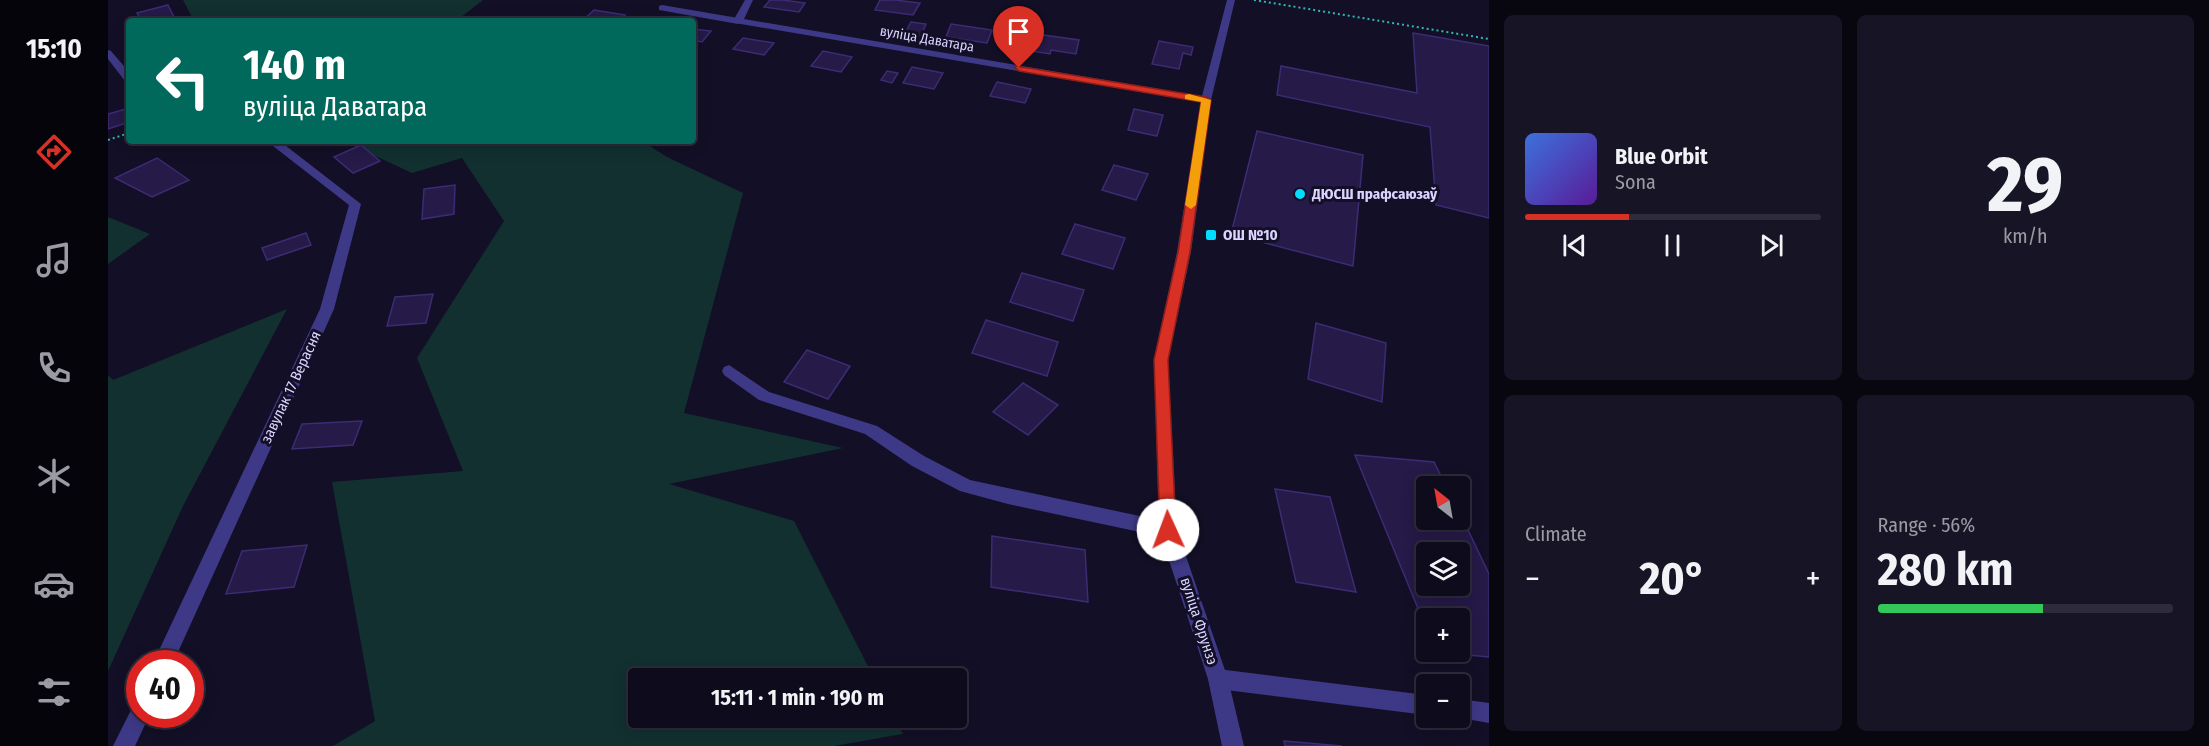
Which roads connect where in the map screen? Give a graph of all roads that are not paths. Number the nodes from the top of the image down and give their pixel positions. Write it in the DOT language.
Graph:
graph roads {
  1 [pos="749,0"];
  2 [pos="1231,0"];
  3 [pos="662,8"];
  4 [pos="738,21"];
  5 [pos="108,53"];
  6 [pos="126,75"];
  7 [pos="1206,100"];
  8 [pos="277,144"];
  9 [pos="729,371"];
  10 [pos="1168,530"];
  11 [pos="169,650"];
  12 [pos="1218,679"];
  13 [pos="1416,704"];
  14 [pos="1470,710"];
  15 [pos="1489,713"];
  16 [pos="133,728"];
  17 [pos="124,746"];
  18 [pos="1233,746"];
  1 -- 4 [label="street"];
  2 -- 7 [label="street, вуліца Фрунзэ"];
  3 -- 4 [label="street, вуліца Даватара"];
  4 -- 7 [label="street, вуліца Даватара"];
  5 -- 6 [label="street"];
  7 -- 10 [label="street, вуліца Фрунзэ"];
  8 -- 11 [label="street, завулак 17 Верасня"];
  9 -- 10 [label="street"];
  10 -- 12 [label="street, вуліца Фрунзэ"];
  12 -- 13 [label="street"];
  12 -- 18 [label="street, вуліца Фрунзэ"];
  14 -- 15 [label="street"];
  16 -- 17 [label="street"];
}
